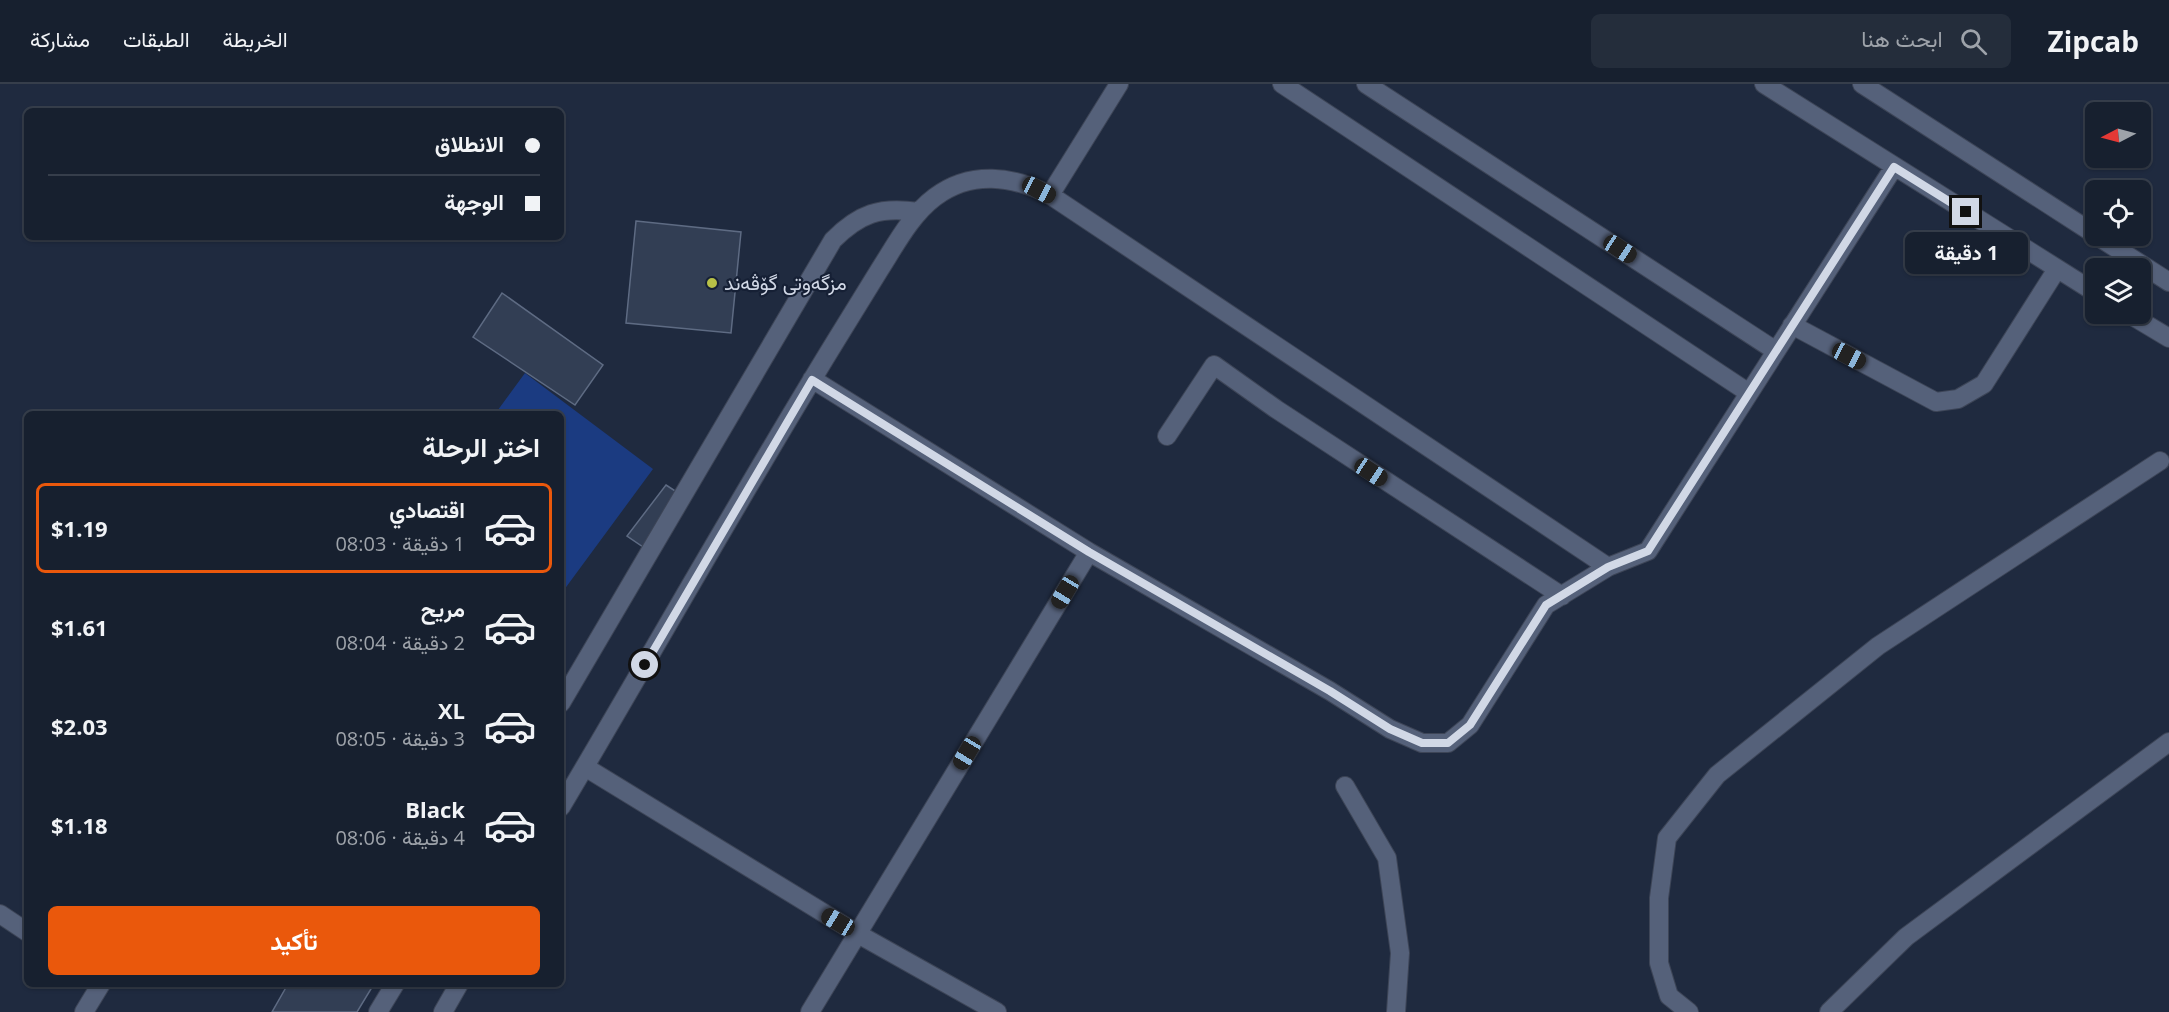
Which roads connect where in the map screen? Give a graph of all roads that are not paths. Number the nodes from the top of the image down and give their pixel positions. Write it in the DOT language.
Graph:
graph roads {
  1 [pos="1119,84"];
  2 [pos="1282,84"];
  3 [pos="1366,84"];
  4 [pos="1764,84"];
  5 [pos="1862,84"];
  6 [pos="1894,167"];
  7 [pos="1050,195"];
  8 [pos="918,212"];
  9 [pos="2085,228"];
  10 [pos="2113,246"];
  11 [pos="2057,269"];
  12 [pos="2169,282"];
  13 [pos="2085,286"];
  14 [pos="2146,324"];
  15 [pos="1792,325"];
  16 [pos="2169,338"];
  17 [pos="1776,351"];
  18 [pos="812,380"];
  19 [pos="1749,393"];
  20 [pos="1167,436"];
  21 [pos="2160,461"];
  22 [pos="1089,552"];
  23 [pos="1608,567"];
  24 [pos="1562,596"];
  25 [pos="564,698"];
  26 [pos="2169,742"];
  27 [pos="585,767"];
  28 [pos="1345,786"];
  29 [pos="564,802"];
  30 [pos="0,914"];
  31 [pos="24,930"];
  32 [pos="858,934"];
  33 [pos="99,987"];
  34 [pos="393,987"];
  35 [pos="457,987"];
  36 [pos="84,1012"];
  37 [pos="378,1012"];
  38 [pos="443,1012"];
  39 [pos="810,1012"];
  40 [pos="997,1012"];
  41 [pos="1396,1012"];
  42 [pos="1689,1012"];
  43 [pos="1829,1012"];
  1 -- 7 [label="street"];
  2 -- 19 [label="street"];
  3 -- 17 [label="street"];
  4 -- 6 [label="street"];
  5 -- 9 [label="street"];
  6 -- 11 [label="street"];
  6 -- 15 [label="street"];
  7 -- 8 [label="street"];
  7 -- 23 [label="street"];
  8 -- 18 [label="street"];
  8 -- 25 [label="street"];
  10 -- 12 [label="street"];
  11 -- 13 [label="street"];
  11 -- 15 [label="street"];
  14 -- 16 [label="street"];
  15 -- 17 [label="street"];
  17 -- 19 [label="street"];
  18 -- 22 [label="street"];
  18 -- 27 [label="street"];
  19 -- 23 [label="street"];
  20 -- 24 [label="street"];
  21 -- 42 [label="street"];
  22 -- 24 [label="street"];
  22 -- 32 [label="street"];
  23 -- 24 [label="street"];
  26 -- 43 [label="street"];
  27 -- 29 [label="street"];
  27 -- 32 [label="street"];
  28 -- 41 [label="street"];
  30 -- 31 [label="street"];
  32 -- 39 [label="street"];
  32 -- 40 [label="street"];
  33 -- 36 [label="street"];
  34 -- 37 [label="street"];
  35 -- 38 [label="street"];
}
